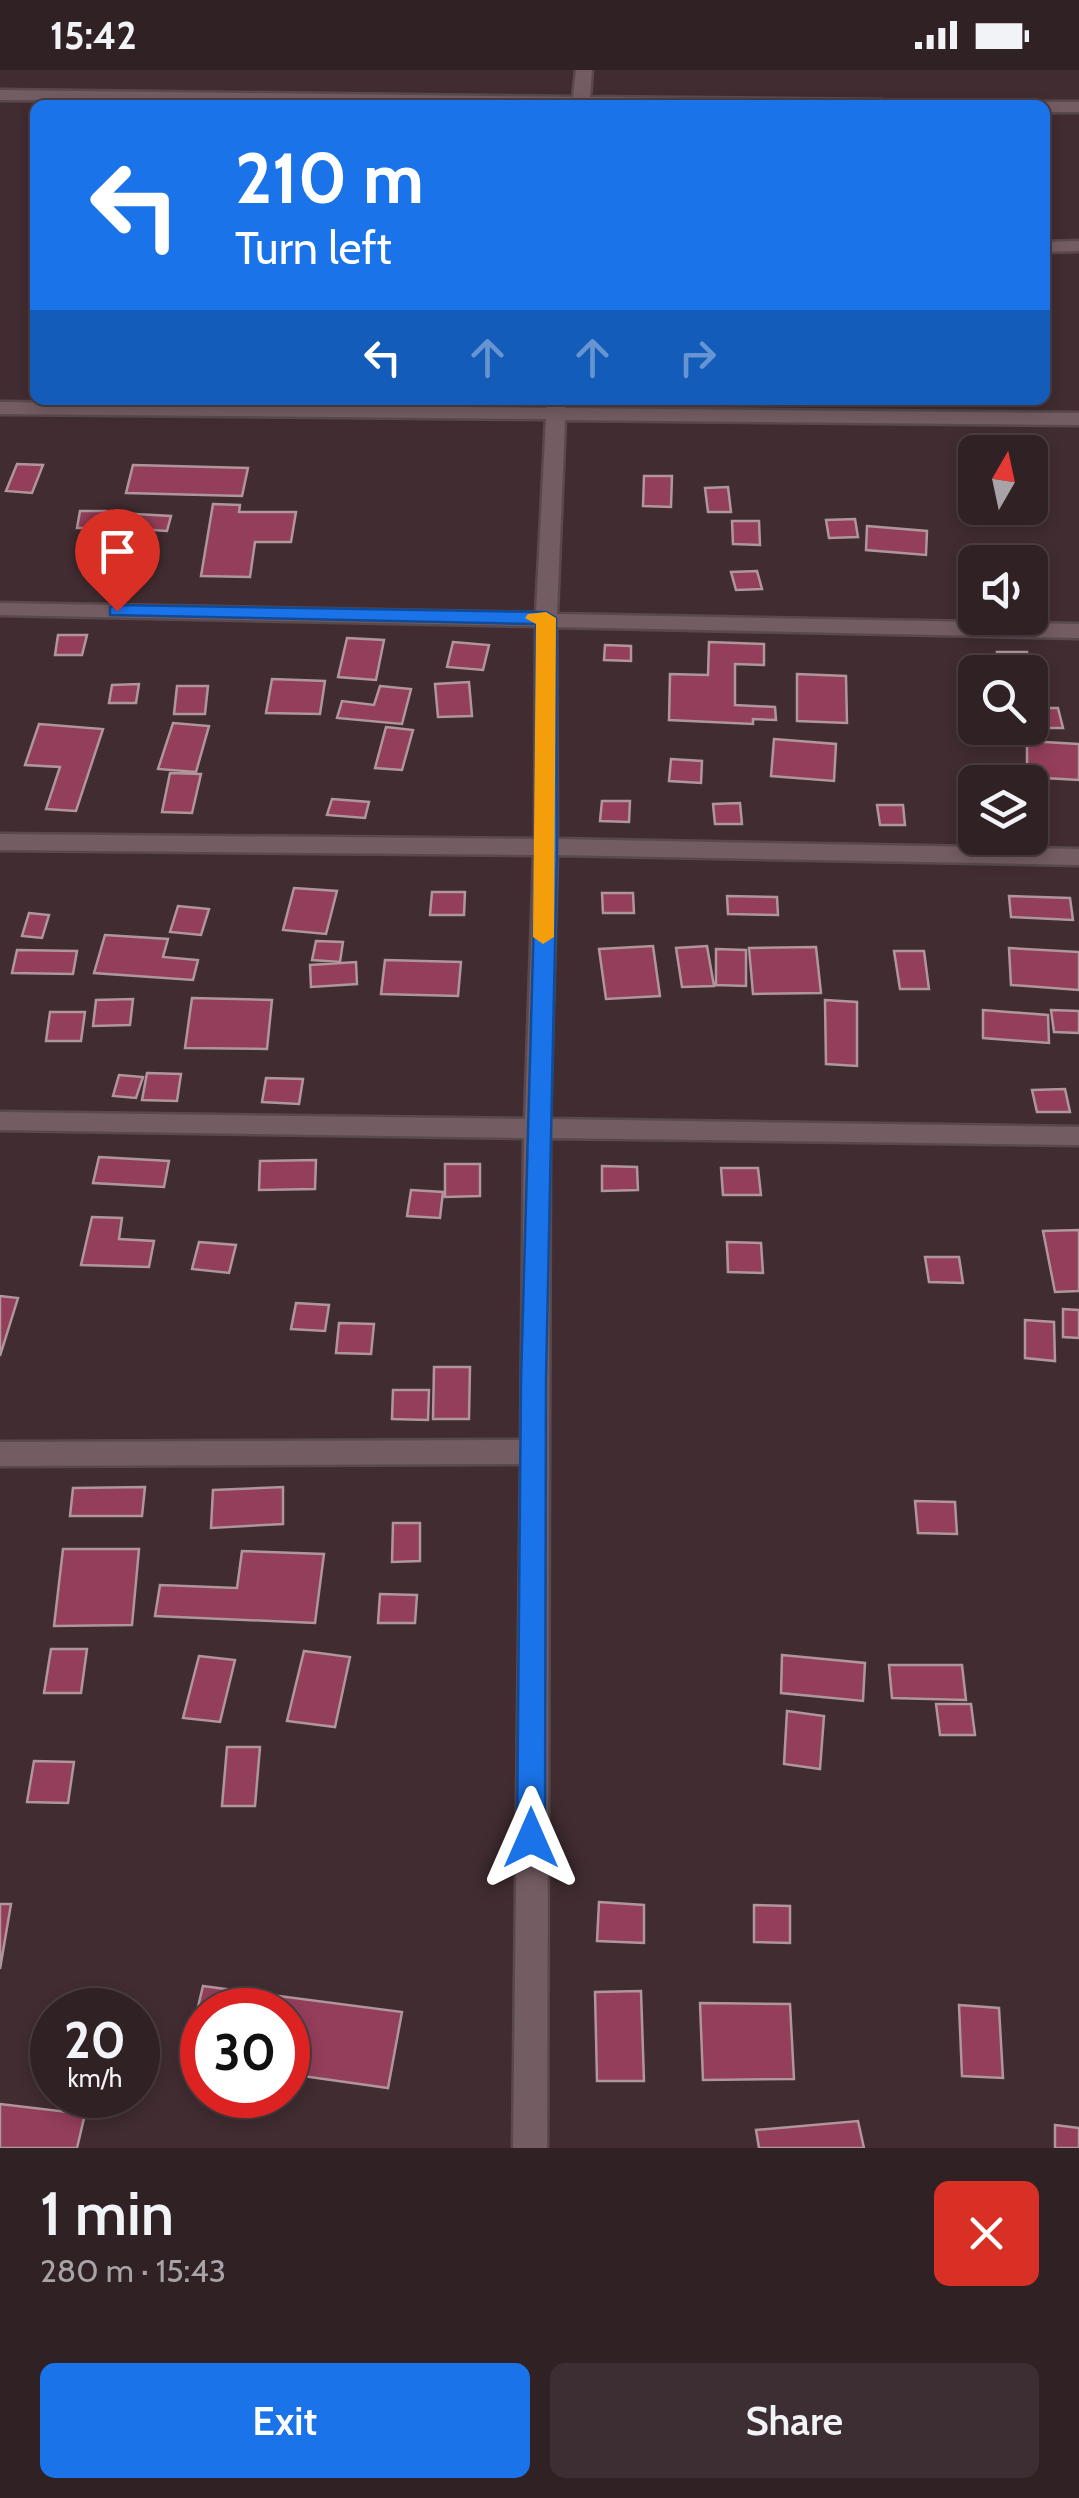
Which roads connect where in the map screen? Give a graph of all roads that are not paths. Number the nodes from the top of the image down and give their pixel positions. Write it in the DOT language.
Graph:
graph roads {
  1 [pos="584,70"];
  2 [pos="0,96"];
  3 [pos="332,100"];
  4 [pos="581,100"];
  5 [pos="1050,107"];
  6 [pos="1079,107"];
  7 [pos="1050,246"];
  8 [pos="1079,246"];
  9 [pos="556,406"];
  10 [pos="0,408"];
  11 [pos="1079,418"];
  12 [pos="0,608"];
  13 [pos="546,618"];
  14 [pos="1079,631"];
  15 [pos="0,842"];
  16 [pos="546,846"];
  17 [pos="1079,857"];
  18 [pos="0,1121"];
  19 [pos="537,1126"];
  20 [pos="1079,1136"];
  21 [pos="533,1452"];
  22 [pos="0,1454"];
  23 [pos="530,2148"];
  1 -- 4 [label="street"];
  2 -- 3 [label="street"];
  5 -- 6 [label="street"];
  7 -- 8 [label="street"];
  9 -- 10 [label="street"];
  9 -- 11 [label="street"];
  9 -- 13 [label="street"];
  12 -- 13 [label="street"];
  13 -- 14 [label="street"];
  13 -- 16 [label="street"];
  15 -- 16 [label="street"];
  16 -- 17 [label="street"];
  16 -- 19 [label="street"];
  18 -- 19 [label="street"];
  19 -- 20 [label="street"];
  19 -- 21 [label="street"];
  21 -- 22 [label="street"];
  21 -- 23 [label="street"];
}
